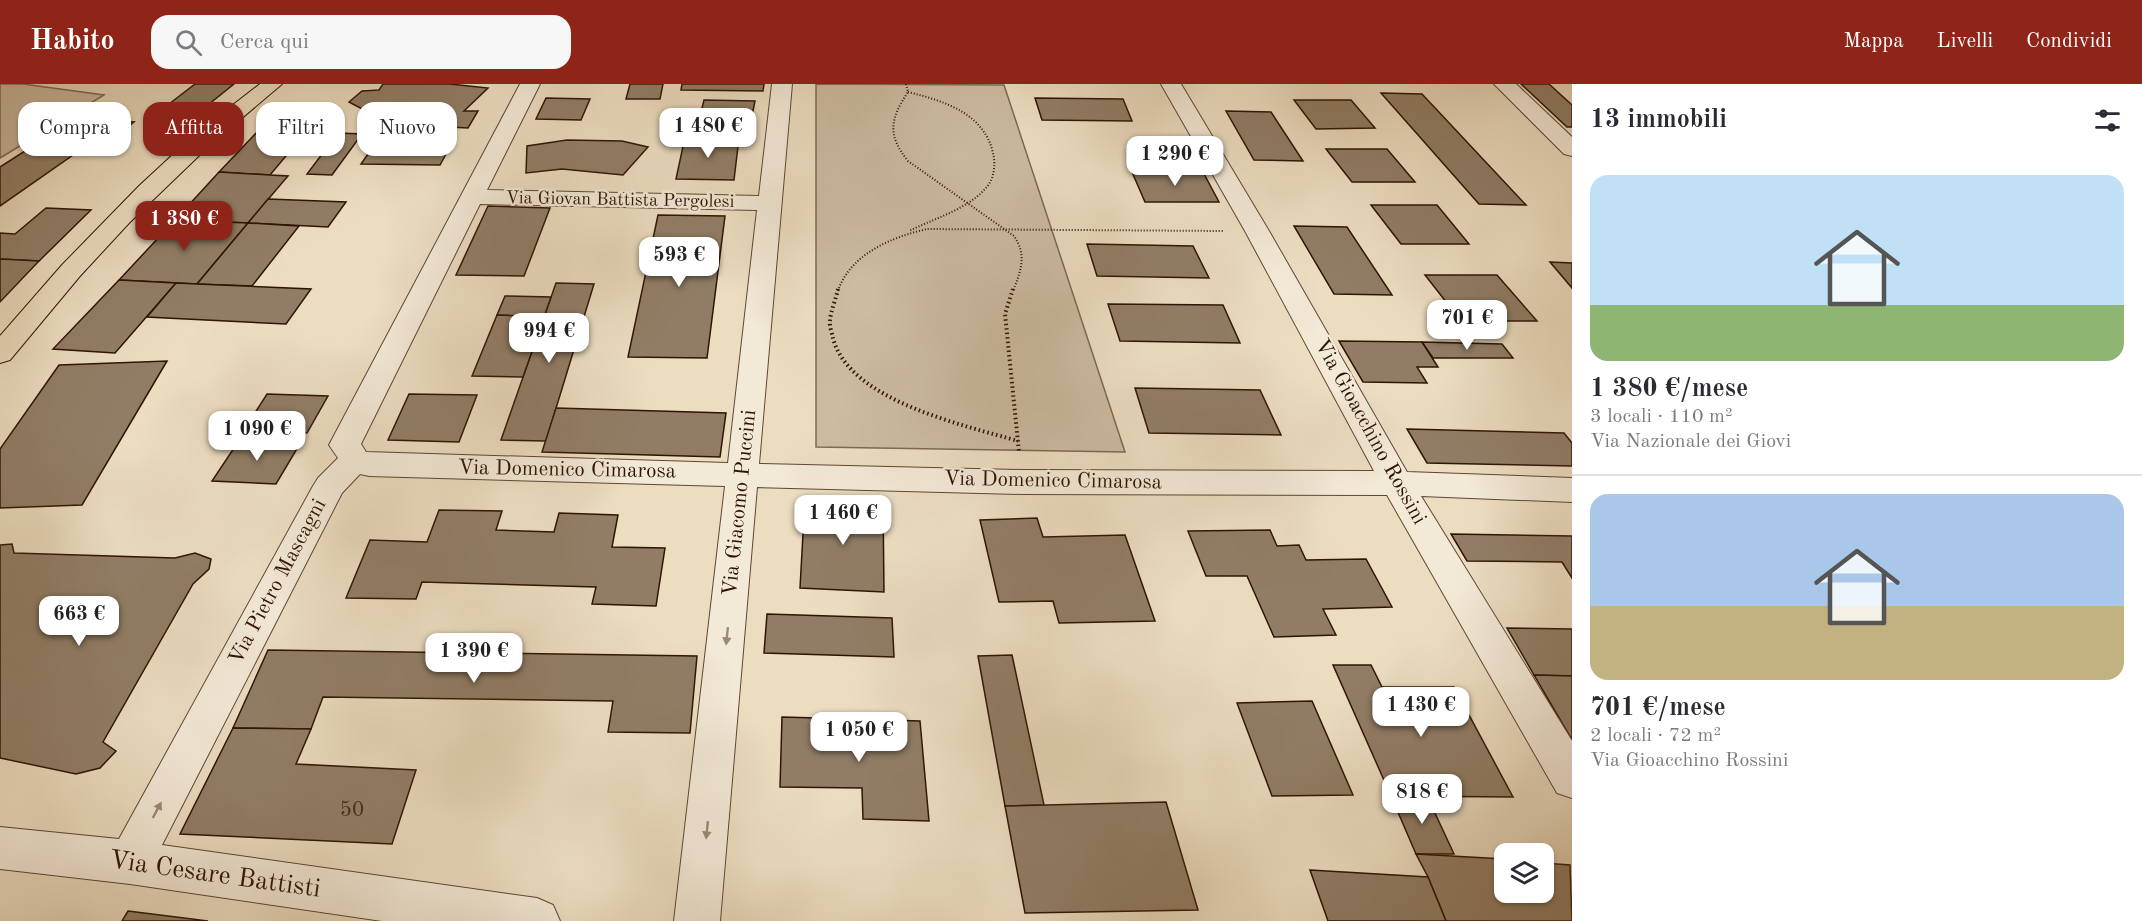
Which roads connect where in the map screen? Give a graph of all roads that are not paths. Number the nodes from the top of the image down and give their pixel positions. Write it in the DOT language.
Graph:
graph roads {
  1 [pos="272,84"];
  2 [pos="530,84"];
  3 [pos="782,84"];
  4 [pos="1170,84"];
  5 [pos="1504,84"];
  6 [pos="1572,149"];
  7 [pos="473,197"];
  8 [pos="768,203"];
  9 [pos="0,354"];
  10 [pos="356,460"];
  11 [pos="744,474"];
  12 [pos="1397,483"];
  13 [pos="1572,490"];
  14 [pos="1572,779"];
  15 [pos="0,848"];
  16 [pos="130,862"];
  17 [pos="537,921"];
  18 [pos="697,921"];
  1 -- 9 [label="main road"];
  2 -- 7 [label="street"];
  3 -- 8 [label="street, Via Giacomo Puccini"];
  4 -- 12 [label="street, Via Gioacchino Rossini"];
  5 -- 6 [label="street"];
  7 -- 8 [label="street, Via Giovan Battista Pergolesi"];
  7 -- 10 [label="street"];
  8 -- 11 [label="street, Via Giacomo Puccini"];
  10 -- 11 [label="street, Via Domenico Cimarosa"];
  16 -- 10 [label="street, Via Pietro Mascagni, one-way"];
  11 -- 12 [label="street, Via Domenico Cimarosa"];
  11 -- 18 [label="street, Via Giacomo Puccini, one-way"];
  12 -- 13 [label="street, Via Domenico Cimarosa"];
  12 -- 14 [label="street, Via Gioacchino Rossini"];
  15 -- 16 [label="street, Via Cesare Battisti"];
  16 -- 17 [label="street, Via Cesare Battisti"];
}
